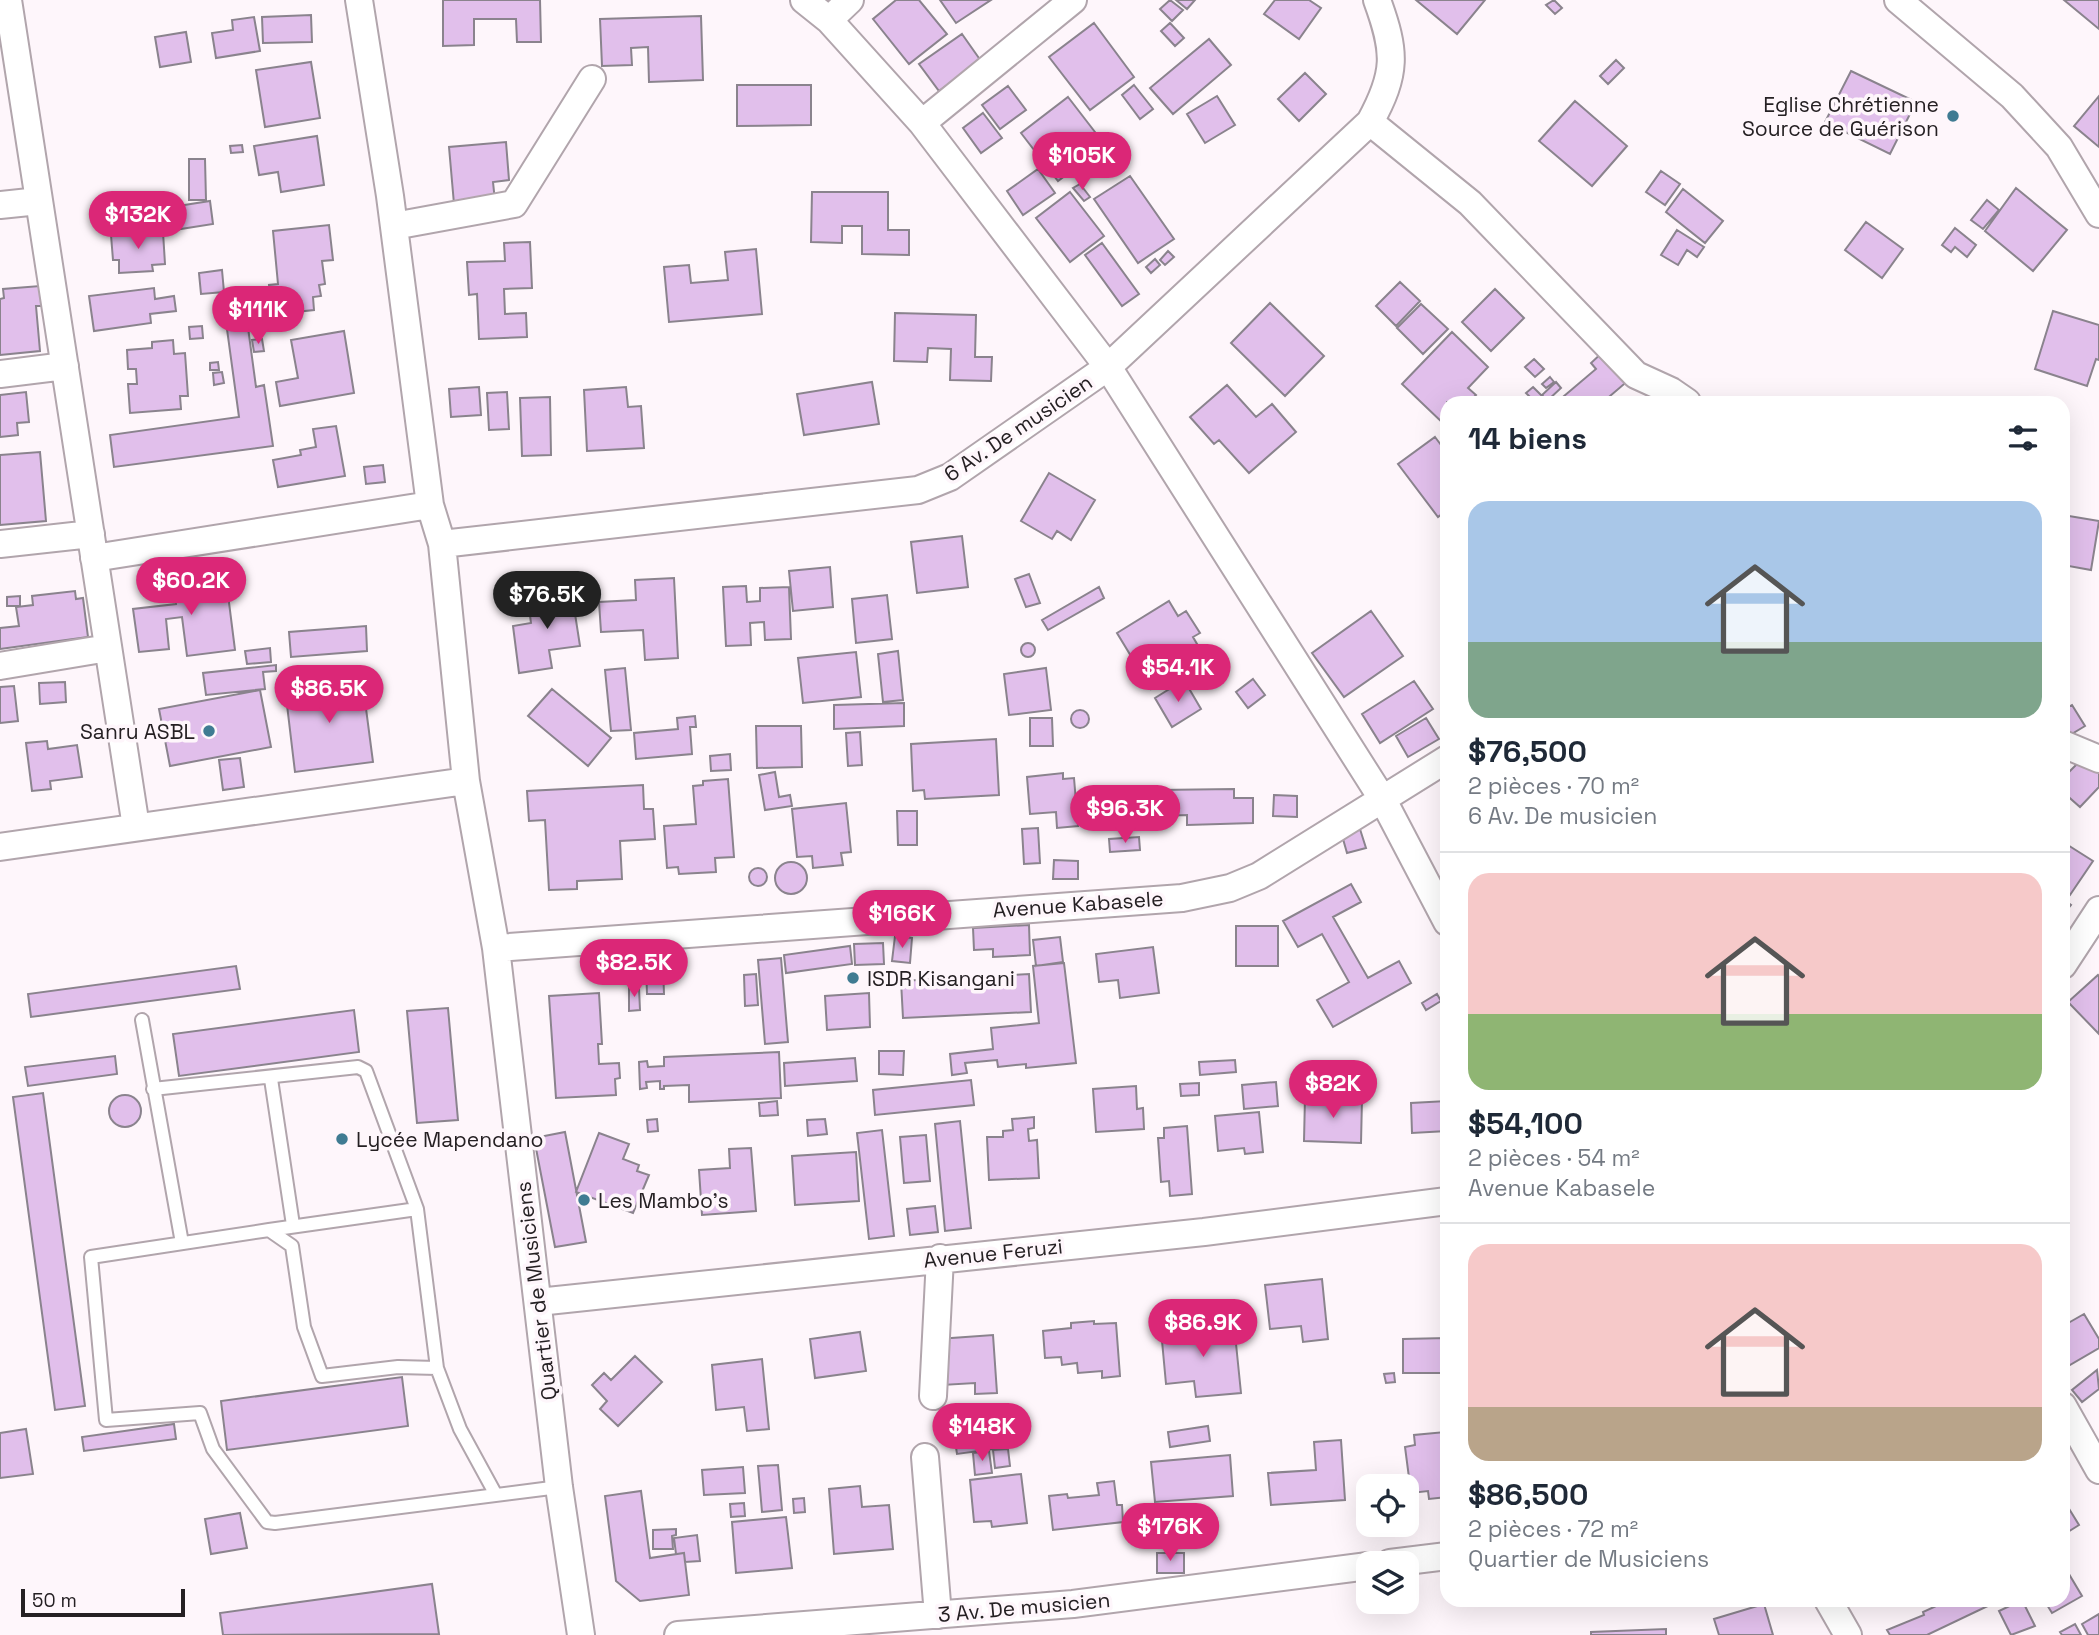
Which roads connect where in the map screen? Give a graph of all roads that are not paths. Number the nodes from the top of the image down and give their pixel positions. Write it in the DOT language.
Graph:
graph roads {
  1 [pos="8,0"];
  2 [pos="359,0"];
  3 [pos="804,0"];
  4 [pos="850,0"];
  5 [pos="1073,0"];
  6 [pos="1377,0"];
  7 [pos="1898,0"];
  8 [pos="829,20"];
  9 [pos="592,79"];
  10 [pos="1370,122"];
  11 [pos="922,123"];
  12 [pos="39,201"];
  13 [pos="0,205"];
  14 [pos="2099,214"];
  15 [pos="394,226"];
  16 [pos="65,366"];
  17 [pos="1108,367"];
  18 [pos="0,374"];
  19 [pos="1678,396"];
  20 [pos="430,505"];
  21 [pos="0,544"];
  22 [pos="442,544"];
  23 [pos="92,546"];
  24 [pos="108,648"];
  25 [pos="0,666"];
  26 [pos="2070,747"];
  27 [pos="2099,759"];
  28 [pos="1440,764"];
  29 [pos="466,781"];
  30 [pos="1384,800"];
  31 [pos="136,827"];
  32 [pos="0,847"];
  33 [pos="1440,908"];
  34 [pos="2099,910"];
  35 [pos="496,948"];
  36 [pos="2070,954"];
  37 [pos="142,1020"];
  38 [pos="271,1079"];
  39 [pos="153,1089"];
  40 [pos="1440,1202"];
  41 [pos="417,1209"];
  42 [pos="293,1225"];
  43 [pos="269,1230"];
  44 [pos="183,1243"];
  45 [pos="940,1258"];
  46 [pos="538,1302"];
  47 [pos="437,1368"];
  48 [pos="933,1396"];
  49 [pos="2070,1418"];
  50 [pos="925,1457"];
  51 [pos="2099,1470"];
  52 [pos="559,1487"];
  53 [pos="496,1495"];
  54 [pos="1440,1557"];
  55 [pos="1419,1560"];
  56 [pos="1356,1568"];
  57 [pos="1832,1607"];
  58 [pos="938,1615"];
  59 [pos="581,1635"];
  60 [pos="678,1635"];
  61 [pos="1848,1635"];
  1 -- 12 [label="street"];
  2 -- 15 [label="street, Quartier de Musiciens"];
  3 -- 8 [label="street"];
  4 -- 8 [label="street"];
  5 -- 11 [label="street"];
  6 -- 10 [label="street, 6 Av. De musicien"];
  7 -- 14 [label="street"];
  8 -- 11 [label="street"];
  9 -- 15 [label="street"];
  10 -- 17 [label="street, 6 Av. De musicien"];
  10 -- 19 [label="street"];
  11 -- 17 [label="street"];
  12 -- 13 [label="street"];
  12 -- 16 [label="street"];
  15 -- 20 [label="street, Quartier de Musiciens"];
  16 -- 18 [label="street"];
  16 -- 23 [label="street"];
  17 -- 22 [label="street, 6 Av. De musicien"];
  17 -- 30 [label="street"];
  20 -- 22 [label="street, Quartier de Musiciens"];
  20 -- 23 [label="street"];
  21 -- 23 [label="street"];
  22 -- 29 [label="street, Quartier de Musiciens"];
  23 -- 24 [label="street"];
  24 -- 25 [label="street"];
  24 -- 31 [label="street"];
  26 -- 27 [label="street"];
  28 -- 30 [label="street, Avenue Kabasele"];
  29 -- 31 [label="street"];
  29 -- 35 [label="street, Quartier de Musiciens"];
  30 -- 33 [label="street"];
  30 -- 35 [label="street, Avenue Kabasele"];
  31 -- 32 [label="street"];
  34 -- 36 [label="street"];
  35 -- 46 [label="street, Quartier de Musiciens"];
  37 -- 39 [label="lane"];
  38 -- 39 [label="lane"];
  38 -- 41 [label="lane"];
  38 -- 42 [label="lane"];
  39 -- 44 [label="lane"];
  40 -- 45 [label="street, Avenue Feruzi"];
  41 -- 42 [label="lane"];
  41 -- 47 [label="lane"];
  42 -- 43 [label="lane"];
  43 -- 44 [label="lane"];
  43 -- 47 [label="lane"];
  44 -- 53 [label="lane"];
  45 -- 46 [label="street, Avenue Feruzi"];
  45 -- 48 [label="street"];
  46 -- 52 [label="street, Quartier de Musiciens"];
  47 -- 53 [label="lane"];
  49 -- 51 [label="street"];
  50 -- 58 [label="street"];
  52 -- 53 [label="lane"];
  52 -- 59 [label="street, Quartier de Musiciens"];
  54 -- 55 [label="street"];
  56 -- 58 [label="street, 3 Av. De musicien"];
  57 -- 61 [label="street"];
  58 -- 60 [label="street, 3 Av. De musicien"];
}
